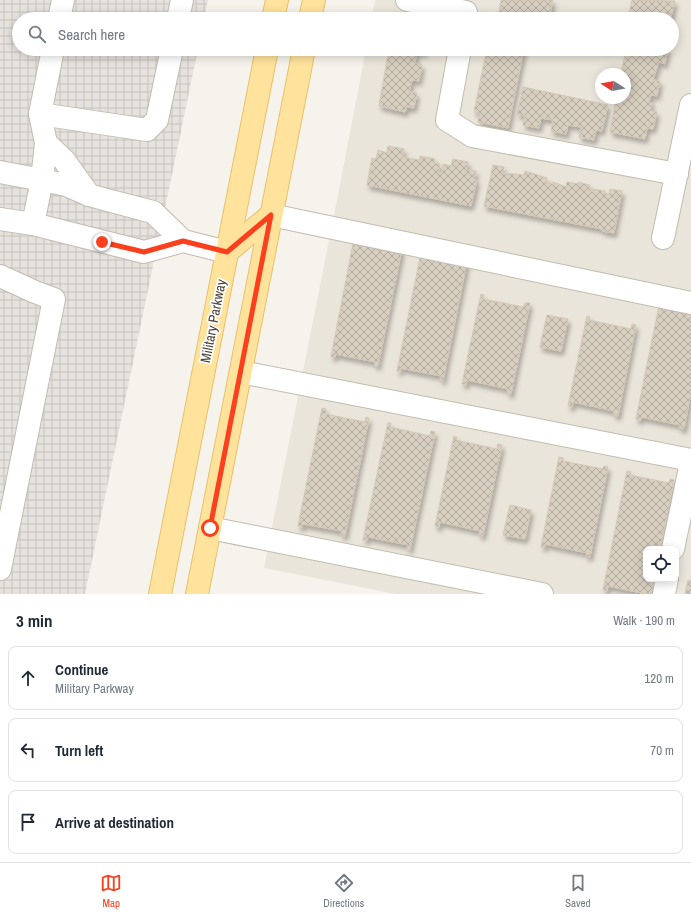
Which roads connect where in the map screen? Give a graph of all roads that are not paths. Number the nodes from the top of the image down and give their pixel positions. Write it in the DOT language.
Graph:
graph roads {
  1 [pos="62,0"];
  2 [pos="182,0"];
  3 [pos="277,0"];
  4 [pos="314,0"];
  5 [pos="407,0"];
  6 [pos="467,10"];
  7 [pos="60,12"];
  8 [pos="179,12"];
  9 [pos="274,12"];
  10 [pos="311,12"];
  11 [pos="52,56"];
  12 [pos="171,56"];
  13 [pos="266,56"];
  14 [pos="303,56"];
  15 [pos="459,56"];
  16 [pos="691,105"];
  17 [pos="40,114"];
  18 [pos="46,143"];
  19 [pos="0,172"];
  20 [pos="677,174"];
  21 [pos="42,180"];
  22 [pos="89,195"];
  23 [pos="271,215"];
  24 [pos="0,219"];
  25 [pos="33,224"];
  26 [pos="663,238"];
  27 [pos="183,241"];
  28 [pos="227,252"];
  29 [pos="0,276"];
  30 [pos="691,303"];
  31 [pos="241,372"];
  32 [pos="691,460"];
  33 [pos="691,463"];
  34 [pos="210,528"];
  35 [pos="674,546"];
  36 [pos="0,569"];
  37 [pos="666,582"];
  38 [pos="160,594"];
  39 [pos="198,594"];
  40 [pos="542,594"];
  41 [pos="664,594"];
  1 -- 7 [label="lane"];
  2 -- 8 [label="lane"];
  3 -- 9 [label="main road"];
  4 -- 10 [label="main road"];
  5 -- 6 [label="lane"];
  11 -- 17 [label="lane"];
  12 -- 17 [label="lane"];
  13 -- 28 [label="main road, Military Parkway"];
  14 -- 23 [label="main road"];
  15 -- 20 [label="lane"];
  16 -- 20 [label="lane"];
  17 -- 18 [label="lane"];
  18 -- 21 [label="lane"];
  18 -- 22 [label="lane"];
  19 -- 21 [label="lane"];
  20 -- 26 [label="lane"];
  21 -- 22 [label="lane"];
  21 -- 25 [label="lane"];
  22 -- 27 [label="lane"];
  23 -- 28 [label="main road"];
  23 -- 30 [label="lane"];
  23 -- 31 [label="main road"];
  24 -- 25 [label="lane"];
  25 -- 27 [label="lane"];
  27 -- 28 [label="lane"];
  28 -- 38 [label="main road, Military Parkway"];
  29 -- 36 [label="lane"];
  31 -- 32 [label="lane"];
  31 -- 34 [label="main road"];
  33 -- 35 [label="lane"];
  34 -- 39 [label="main road"];
  34 -- 40 [label="lane"];
  37 -- 41 [label="lane"];
}
